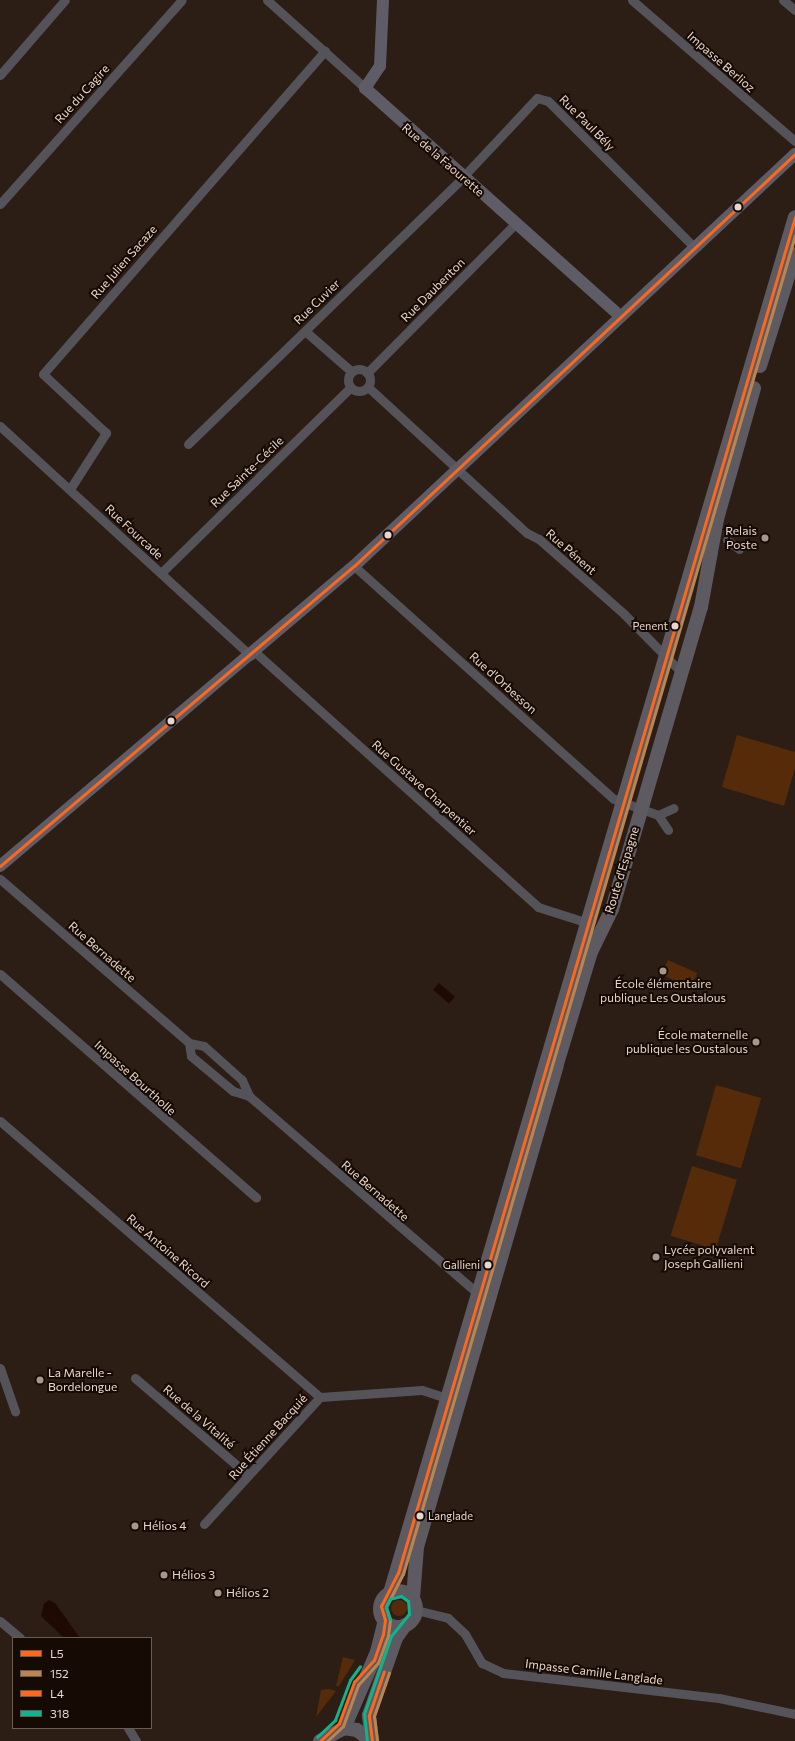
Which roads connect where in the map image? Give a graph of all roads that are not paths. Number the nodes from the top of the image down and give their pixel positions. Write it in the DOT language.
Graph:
graph roads {
  1 [pos="65,0"];
  2 [pos="182,0"];
  3 [pos="267,0"];
  4 [pos="383,0"];
  5 [pos="632,0"];
  6 [pos="784,0"];
  7 [pos="795,10"];
  8 [pos="325,51"];
  9 [pos="0,75"];
  10 [pos="365,88"];
  11 [pos="795,141"];
  12 [pos="795,154"];
  13 [pos="462,177"];
  14 [pos="0,204"];
  15 [pos="515,224"];
  16 [pos="794,224"];
  17 [pos="694,247"];
  18 [pos="792,250"];
  19 [pos="621,317"];
  20 [pos="305,331"];
  21 [pos="352,372"];
  22 [pos="367,373"];
  23 [pos="368,387"];
  24 [pos="350,388"];
  25 [pos="0,426"];
  26 [pos="188,444"];
  27 [pos="458,469"];
  28 [pos="70,489"];
  29 [pos="727,540"];
  30 [pos="739,549"];
  31 [pos="354,566"];
  32 [pos="161,573"];
  33 [pos="253,654"];
  34 [pos="665,656"];
  35 [pos="682,673"];
  36 [pos="624,804"];
  37 [pos="674,808"];
  38 [pos="641,810"];
  39 [pos="658,815"];
  40 [pos="668,830"];
  41 [pos="0,866"];
  42 [pos="0,879"];
  43 [pos="588,923"];
  44 [pos="0,974"];
  45 [pos="189,1043"];
  46 [pos="249,1096"];
  47 [pos="0,1121"];
  48 [pos="256,1197"];
  49 [pos="482,1297"];
  50 [pos="0,1368"];
  51 [pos="135,1378"];
  52 [pos="320,1397"];
  53 [pos="453,1400"];
  54 [pos="15,1410"];
  55 [pos="248,1475"];
  56 [pos="204,1524"];
  57 [pos="390,1593"];
  58 [pos="414,1604"];
  59 [pos="385,1620"];
  60 [pos="0,1622"];
  61 [pos="405,1625"];
  62 [pos="19,1637"];
  63 [pos="795,1714"];
  64 [pos="344,1728"];
  65 [pos="129,1729"];
  66 [pos="136,1741"];
  67 [pos="320,1741"];
  68 [pos="372,1741"];
  1 -- 9 [label="street"];
  2 -- 14 [label="street, Rue du Cagire"];
  3 -- 8 [label="street, Rue de la Faourette"];
  4 -- 10 [label="main road"];
  5 -- 11 [label="street, Impasse Berlioz"];
  6 -- 7 [label="street"];
  8 -- 10 [label="street, Rue de la Faourette"];
  8 -- 28 [label="street, Rue Julien Sacaze"];
  10 -- 13 [label="main road, Rue de la Faourette"];
  12 -- 17 [label="main road"];
  13 -- 15 [label="main road, Rue de la Faourette"];
  13 -- 17 [label="street, Rue Paul Bély"];
  13 -- 20 [label="street, Rue Cuvier"];
  15 -- 19 [label="main road, Rue de la Faourette"];
  15 -- 22 [label="street, Rue Daubenton"];
  16 -- 18 [label="main road, Route d'Espagne"];
  17 -- 19 [label="main road"];
  18 -- 34 [label="main road, Route d'Espagne"];
  18 -- 35 [label="main road, Route d'Espagne"];
  19 -- 27 [label="main road"];
  20 -- 21 [label="street"];
  20 -- 26 [label="street, Rue Cuvier"];
  21 -- 22 [label="street"];
  21 -- 24 [label="street"];
  22 -- 23 [label="street"];
  23 -- 24 [label="street"];
  23 -- 27 [label="street, Rue Pénent"];
  24 -- 32 [label="street, Rue Sainte-Cécile"];
  25 -- 28 [label="street, Rue Fourcade"];
  27 -- 31 [label="main road"];
  27 -- 34 [label="street, Rue Pénent"];
  28 -- 32 [label="street, Rue Fourcade"];
  29 -- 30 [label="street"];
  31 -- 33 [label="main road"];
  31 -- 36 [label="street, Rue d'Orbesson"];
  32 -- 33 [label="street, Rue Fourcade"];
  33 -- 41 [label="main road"];
  33 -- 43 [label="street, Rue Gustave Charpentier"];
  34 -- 35 [label="street"];
  34 -- 36 [label="main road, Route d'Espagne"];
  35 -- 38 [label="main road, Route d'Espagne"];
  36 -- 38 [label="street, Rue d'Orbesson"];
  36 -- 43 [label="main road, Route d'Espagne"];
  37 -- 39 [label="street"];
  38 -- 39 [label="street, Route d'Espagne"];
  38 -- 49 [label="main road, Route d'Espagne"];
  39 -- 40 [label="street"];
  42 -- 45 [label="street, Rue Bernadette"];
  43 -- 49 [label="main road, Route d'Espagne"];
  44 -- 48 [label="street, Impasse Bourtholle"];
  45 -- 46 [label="street, Rue Bernadette"];
  45 -- 46 [label="street, Rue Bernadette"];
  46 -- 49 [label="street, Rue Bernadette"];
  47 -- 52 [label="street, Rue Antoine Ricord"];
  49 -- 53 [label="main road, Route d'Espagne"];
  50 -- 54 [label="street"];
  51 -- 55 [label="street, Rue de la Vitalité"];
  52 -- 53 [label="street, Rue Étienne Bacquié"];
  52 -- 55 [label="street, Rue Étienne Bacquié"];
  53 -- 57 [label="main road, Route d'Espagne"];
  53 -- 58 [label="main road, Route d'Espagne"];
  55 -- 56 [label="street, Rue Étienne Bacquié"];
  57 -- 58 [label="main road"];
  57 -- 59 [label="main road"];
  58 -- 61 [label="main road"];
  58 -- 63 [label="street, Impasse Camille Langlade"];
  59 -- 61 [label="main road"];
  59 -- 64 [label="main road"];
  60 -- 62 [label="street"];
  61 -- 68 [label="main road"];
  64 -- 67 [label="main road"];
  64 -- 68 [label="main road"];
  65 -- 66 [label="street"];
}
